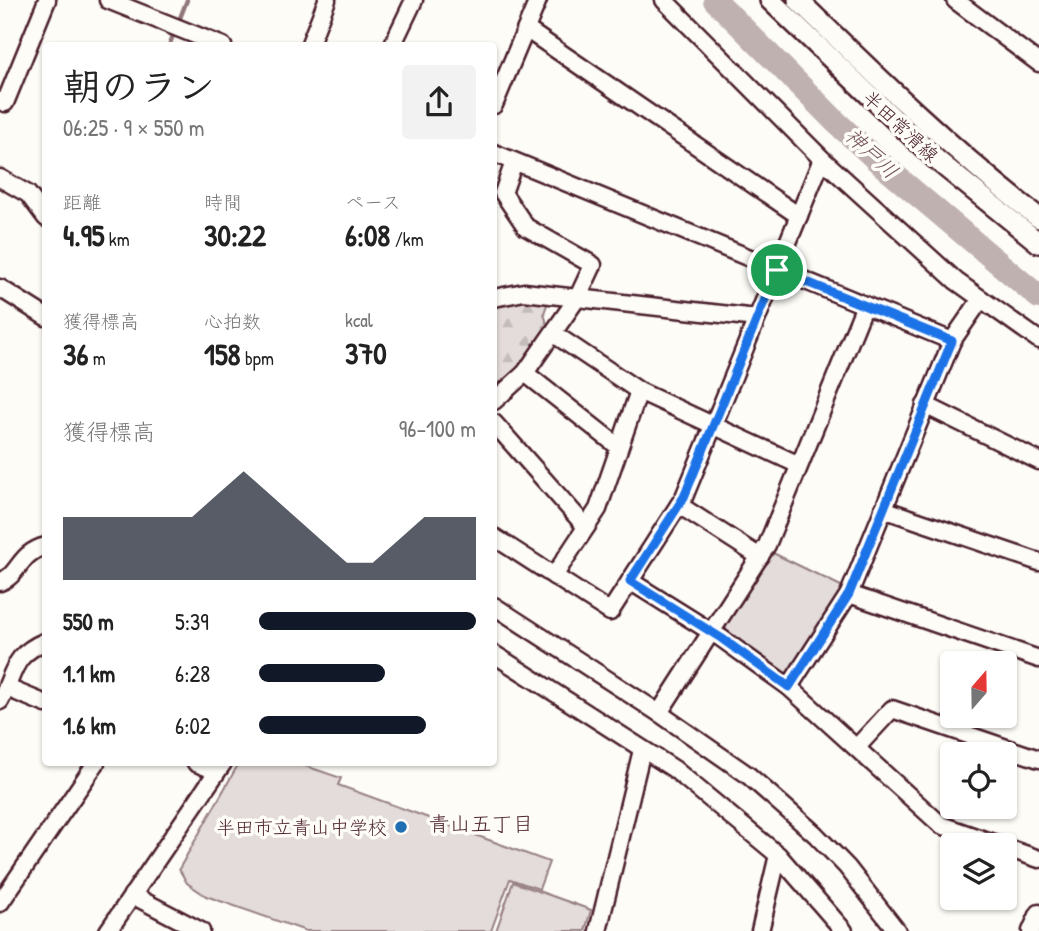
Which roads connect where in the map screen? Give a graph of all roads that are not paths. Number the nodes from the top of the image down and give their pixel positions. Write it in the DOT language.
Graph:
graph roads {
  1 [pos="47,0"];
  2 [pos="108,0"];
  3 [pos="327,0"];
  4 [pos="414,0"];
  5 [pos="538,0"];
  6 [pos="664,0"];
  7 [pos="770,0"];
  8 [pos="798,0"];
  9 [pos="955,0"];
  10 [pos="526,29"];
  11 [pos="213,42"];
  12 [pos="311,42"];
  13 [pos="395,42"];
  14 [pos="1039,63"];
  15 [pos="497,98"];
  16 [pos="0,101"];
  17 [pos="497,154"];
  18 [pos="822,159"];
  19 [pos="514,162"];
  20 [pos="0,178"];
  21 [pos="42,213"];
  22 [pos="799,216"];
  23 [pos="1039,218"];
  24 [pos="1039,243"];
  25 [pos="777,270"];
  26 [pos="0,288"];
  27 [pos="497,297"];
  28 [pos="578,297"];
  29 [pos="981,299"];
  30 [pos="865,305"];
  31 [pos="42,314"];
  32 [pos="757,318"];
  33 [pos="554,334"];
  34 [pos="1039,340"];
  35 [pos="952,341"];
  36 [pos="525,373"];
  37 [pos="639,391"];
  38 [pos="497,398"];
  39 [pos="925,405"];
  40 [pos="497,425"];
  41 [pos="713,426"];
  42 [pos="619,447"];
  43 [pos="1039,461"];
  44 [pos="799,465"];
  45 [pos="680,505"];
  46 [pos="883,509"];
  47 [pos="586,527"];
  48 [pos="497,539"];
  49 [pos="42,547"];
  50 [pos="760,557"];
  51 [pos="1039,562"];
  52 [pos="554,576"];
  53 [pos="630,581"];
  54 [pos="0,582"];
  55 [pos="849,594"];
  56 [pos="497,608"];
  57 [pos="712,632"];
  58 [pos="42,643"];
  59 [pos="497,656"];
  60 [pos="1039,659"];
  61 [pos="789,687"];
  62 [pos="3,695"];
  63 [pos="42,703"];
  64 [pos="659,713"];
  65 [pos="857,747"];
  66 [pos="642,750"];
  67 [pos="1039,759"];
  68 [pos="94,766"];
  69 [pos="220,767"];
  70 [pos="964,833"];
  71 [pos="1017,851"];
  72 [pos="778,855"];
  73 [pos="1039,859"];
  74 [pos="132,895"];
  75 [pos="0,903"];
  76 [pos="1039,913"];
  77 [pos="108,931"];
  78 [pos="201,931"];
  79 [pos="598,931"];
  80 [pos="760,931"];
  81 [pos="845,931"];
  82 [pos="897,931"];
  83 [pos="1031,931"];
  1 -- 16 [label="street"];
  2 -- 11 [label="street"];
  3 -- 12 [label="street"];
  4 -- 13 [label="street"];
  5 -- 10 [label="street"];
  6 -- 18 [label="street"];
  7 -- 24 [label="main road, 半田常滑線"];
  8 -- 23 [label="main road, 半田常滑線"];
  9 -- 14 [label="street"];
  10 -- 15 [label="street"];
  10 -- 22 [label="street"];
  17 -- 19 [label="street"];
  18 -- 22 [label="street"];
  18 -- 29 [label="street"];
  19 -- 25 [label="street"];
  19 -- 28 [label="street"];
  20 -- 21 [label="street"];
  22 -- 25 [label="street"];
  25 -- 30 [label="street"];
  25 -- 32 [label="street"];
  26 -- 31 [label="street"];
  27 -- 28 [label="street"];
  28 -- 32 [label="street"];
  28 -- 33 [label="street"];
  29 -- 34 [label="street"];
  29 -- 35 [label="street"];
  30 -- 35 [label="street"];
  30 -- 44 [label="street"];
  32 -- 41 [label="street"];
  33 -- 36 [label="street"];
  33 -- 37 [label="street"];
  35 -- 39 [label="street"];
  36 -- 38 [label="street"];
  36 -- 42 [label="street"];
  37 -- 41 [label="street"];
  37 -- 42 [label="street"];
  39 -- 43 [label="street"];
  39 -- 46 [label="street"];
  40 -- 47 [label="street"];
  41 -- 44 [label="street"];
  41 -- 45 [label="street"];
  42 -- 47 [label="street"];
  44 -- 50 [label="street"];
  45 -- 50 [label="street"];
  45 -- 53 [label="street"];
  46 -- 51 [label="street"];
  46 -- 55 [label="street"];
  47 -- 52 [label="street"];
  48 -- 52 [label="street"];
  49 -- 54 [label="street"];
  50 -- 57 [label="street"];
  52 -- 53 [label="street"];
  53 -- 57 [label="street"];
  55 -- 60 [label="street"];
  55 -- 61 [label="street"];
  56 -- 64 [label="street"];
  57 -- 61 [label="street"];
  57 -- 64 [label="street"];
  58 -- 62 [label="street"];
  59 -- 66 [label="street"];
  61 -- 65 [label="street"];
  62 -- 63 [label="street"];
  64 -- 82 [label="street"];
  65 -- 67 [label="street"];
  65 -- 70 [label="street"];
  66 -- 72 [label="street"];
  66 -- 79 [label="street"];
  68 -- 75 [label="street"];
  69 -- 74 [label="street"];
  71 -- 73 [label="street"];
  72 -- 80 [label="street"];
  72 -- 81 [label="street"];
  74 -- 77 [label="street"];
  74 -- 78 [label="street"];
  76 -- 83 [label="street"];
}
